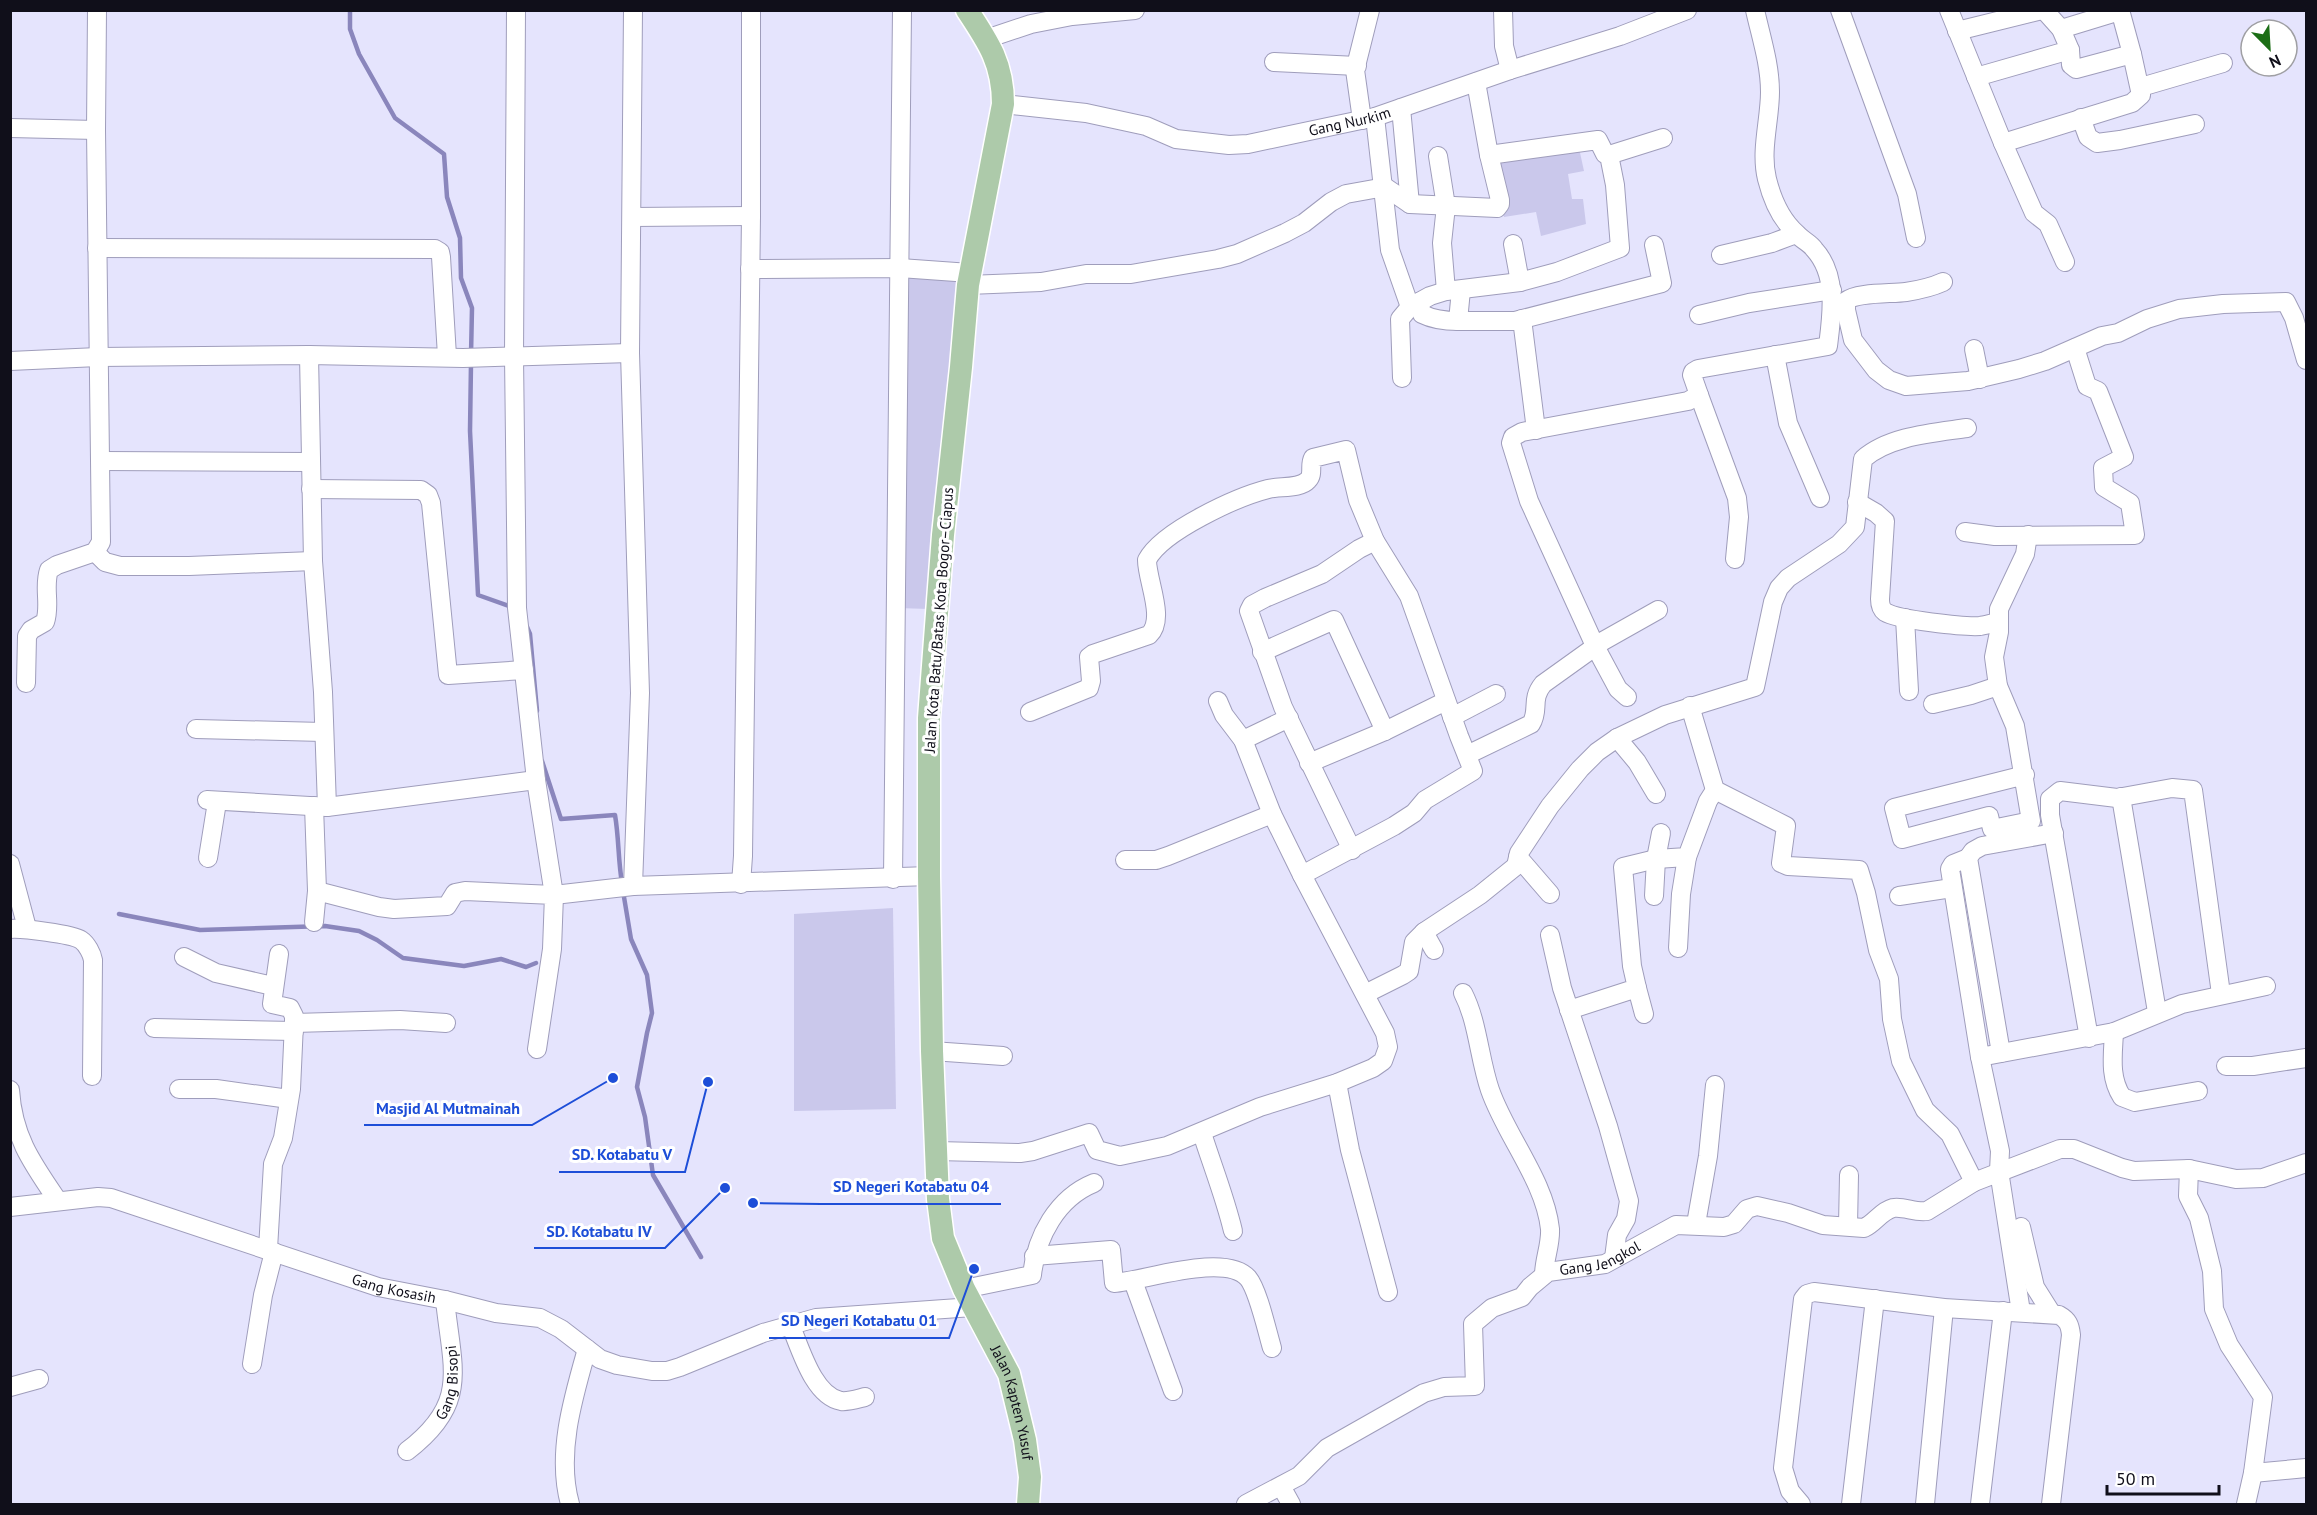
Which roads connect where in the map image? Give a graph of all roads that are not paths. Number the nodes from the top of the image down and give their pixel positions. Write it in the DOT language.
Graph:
graph roads {
  1 [pos="98,10"];
  2 [pos="516,10"];
  3 [pos="633,10"];
  4 [pos="751,10"];
  5 [pos="902,10"];
  6 [pos="967,10"];
  7 [pos="1135,10"];
  8 [pos="1370,10"];
  9 [pos="1503,10"];
  10 [pos="1687,10"];
  11 [pos="1755,10"];
  12 [pos="1840,10"];
  13 [pos="1949,10"];
  14 [pos="2043,10"];
  15 [pos="2120,11"];
  16 [pos="2061,29"];
  17 [pos="1957,31"];
  18 [pos="986,39"];
  19 [pos="2070,50"];
  20 [pos="2132,54"];
  21 [pos="1274,62"];
  22 [pos="2223,63"];
  23 [pos="1357,66"];
  24 [pos="1510,70"];
  25 [pos="1976,77"];
  26 [pos="1476,82"];
  27 [pos="2141,87"];
  28 [pos="1003,104"];
  29 [pos="1401,108"];
  30 [pos="2081,118"];
  31 [pos="1369,119"];
  32 [pos="2195,124"];
  33 [pos="10,128"];
  34 [pos="96,130"];
  35 [pos="1663,138"];
  36 [pos="2003,143"];
  37 [pos="1489,155"];
  38 [pos="1609,155"];
  39 [pos="1438,156"];
  40 [pos="1384,187"];
  41 [pos="1410,204"];
  42 [pos="1446,206"];
  43 [pos="751,216"];
  44 [pos="632,217"];
  45 [pos="1796,234"];
  46 [pos="1916,238"];
  47 [pos="1513,244"];
  48 [pos="1654,245"];
  49 [pos="97,248"];
  50 [pos="1721,255"];
  51 [pos="2065,262"];
  52 [pos="900,268"];
  53 [pos="750,269"];
  54 [pos="969,279"];
  55 [pos="1520,282"];
  56 [pos="1943,282"];
  57 [pos="1832,290"];
  58 [pos="1453,291"];
  59 [pos="1414,304"];
  60 [pos="1699,315"];
  61 [pos="1522,319"];
  62 [pos="1458,321"];
  63 [pos="2303,338"];
  64 [pos="1853,340"];
  65 [pos="1828,346"];
  66 [pos="2075,348"];
  67 [pos="1974,349"];
  68 [pos="630,353"];
  69 [pos="309,355"];
  70 [pos="1775,355"];
  71 [pos="514,356"];
  72 [pos="98,357"];
  73 [pos="455,357"];
  74 [pos="2307,360"];
  75 [pos="10,361"];
  76 [pos="1402,378"];
  77 [pos="1980,379"];
  78 [pos="1699,395"];
  79 [pos="1967,428"];
  80 [pos="1536,430"];
  81 [pos="101,461"];
  82 [pos="311,462"];
  83 [pos="311,489"];
  84 [pos="1820,498"];
  85 [pos="1857,502"];
  86 [pos="1965,532"];
  87 [pos="2028,535"];
  88 [pos="1375,541"];
  89 [pos="95,552"];
  90 [pos="1735,559"];
  91 [pos="313,561"];
  92 [pos="1658,610"];
  93 [pos="1905,618"];
  94 [pos="1999,622"];
  95 [pos="1596,648"];
  96 [pos="1262,652"];
  97 [pos="524,670"];
  98 [pos="26,683"];
  99 [pos="1998,686"];
  100 [pos="1909,692"];
  101 [pos="1496,694"];
  102 [pos="1627,697"];
  103 [pos="1218,701"];
  104 [pos="1933,704"];
  105 [pos="1690,706"];
  106 [pos="1449,709"];
  107 [pos="1030,712"];
  108 [pos="1289,718"];
  109 [pos="196,729"];
  110 [pos="1385,731"];
  111 [pos="323,732"];
  112 [pos="1617,738"];
  113 [pos="1242,740"];
  114 [pos="1467,755"];
  115 [pos="1309,763"];
  116 [pos="2025,776"];
  117 [pos="536,780"];
  118 [pos="1715,790"];
  119 [pos="1656,794"];
  120 [pos="2121,797"];
  121 [pos="321,807"];
  122 [pos="1272,814"];
  123 [pos="1661,833"];
  124 [pos="2054,833"];
  125 [pos="1352,850"];
  126 [pos="1518,857"];
  127 [pos="1687,857"];
  128 [pos="208,858"];
  129 [pos="1968,858"];
  130 [pos="1656,859"];
  131 [pos="1125,860"];
  132 [pos="10,864"];
  133 [pos="1302,875"];
  134 [pos="929,876"];
  135 [pos="893,879"];
  136 [pos="741,884"];
  137 [pos="625,886"];
  138 [pos="1952,888"];
  139 [pos="317,891"];
  140 [pos="1550,894"];
  141 [pos="554,895"];
  142 [pos="1654,896"];
  143 [pos="1899,896"];
  144 [pos="314,922"];
  145 [pos="19,929"];
  146 [pos="1424,932"];
  147 [pos="1550,935"];
  148 [pos="1678,948"];
  149 [pos="1434,950"];
  150 [pos="279,954"];
  151 [pos="184,957"];
  152 [pos="273,986"];
  153 [pos="2266,986"];
  154 [pos="1637,988"];
  155 [pos="1463,993"];
  156 [pos="1365,994"];
  157 [pos="2222,994"];
  158 [pos="1569,1010"];
  159 [pos="2157,1012"];
  160 [pos="1644,1014"];
  161 [pos="446,1023"];
  162 [pos="294,1027"];
  163 [pos="154,1028"];
  164 [pos="2114,1032"];
  165 [pos="2089,1038"];
  166 [pos="537,1049"];
  167 [pos="932,1051"];
  168 [pos="2001,1053"];
  169 [pos="1003,1056"];
  170 [pos="1980,1057"];
  171 [pos="2307,1058"];
  172 [pos="2226,1066"];
  173 [pos="92,1076"];
  174 [pos="1337,1083"];
  175 [pos="1715,1085"];
  176 [pos="179,1089"];
  177 [pos="10,1090"];
  178 [pos="2198,1091"];
  179 [pos="289,1099"];
  180 [pos="1202,1133"];
  181 [pos="937,1151"];
  182 [pos="2307,1163"];
  183 [pos="2189,1168"];
  184 [pos="2005,1170"];
  185 [pos="1849,1175"];
  186 [pos="1974,1182"];
  187 [pos="1094,1183"];
  188 [pos="58,1201"];
  189 [pos="10,1207"];
  190 [pos="1696,1224"];
  191 [pos="1848,1226"];
  192 [pos="1233,1231"];
  193 [pos="271,1250"];
  194 [pos="1034,1256"];
  195 [pos="1614,1258"];
  196 [pos="1544,1275"];
  197 [pos="1133,1281"];
  198 [pos="1388,1292"];
  199 [pos="969,1298"];
  200 [pos="445,1299"];
  201 [pos="1875,1299"];
  202 [pos="1944,1308"];
  203 [pos="2003,1311"];
  204 [pos="2021,1312"];
  205 [pos="2052,1314"];
  206 [pos="790,1324"];
  207 [pos="1272,1348"];
  208 [pos="587,1349"];
  209 [pos="252,1364"];
  210 [pos="39,1379"];
  211 [pos="10,1387"];
  212 [pos="1173,1391"];
  213 [pos="865,1397"];
  214 [pos="407,1451"];
  215 [pos="2307,1468"];
  216 [pos="2253,1473"];
  217 [pos="1281,1486"];
  218 [pos="570,1504"];
  219 [pos="1028,1504"];
  220 [pos="1248,1504"];
  221 [pos="1291,1504"];
  222 [pos="1801,1504"];
  223 [pos="1851,1504"];
  224 [pos="1925,1504"];
  225 [pos="1980,1504"];
  226 [pos="2051,1504"];
  227 [pos="2246,1504"];
  1 -- 34 [label="street"];
  2 -- 71 [label="street"];
  3 -- 44 [label="street"];
  4 -- 43 [label="street"];
  5 -- 52 [label="street"];
  6 -- 18 [label="main road, Jalan Kota Batu/Batas Kota Bogor–Ciapus"];
  7 -- 18 [label="street"];
  8 -- 23 [label="street"];
  9 -- 24 [label="street"];
  10 -- 24 [label="street, Gang Nurkim"];
  11 -- 45 [label="street"];
  12 -- 46 [label="street"];
  13 -- 17 [label="street"];
  14 -- 16 [label="street"];
  14 -- 17 [label="street"];
  15 -- 16 [label="street"];
  15 -- 20 [label="street"];
  16 -- 19 [label="street"];
  17 -- 25 [label="street"];
  18 -- 28 [label="main road, Jalan Kota Batu/Batas Kota Bogor–Ciapus"];
  19 -- 20 [label="street"];
  19 -- 25 [label="street"];
  20 -- 27 [label="street"];
  21 -- 23 [label="street"];
  22 -- 27 [label="street"];
  23 -- 31 [label="street"];
  24 -- 26 [label="street, Gang Nurkim"];
  25 -- 36 [label="street"];
  26 -- 29 [label="street, Gang Nurkim"];
  26 -- 37 [label="street"];
  27 -- 30 [label="street"];
  28 -- 31 [label="street, Gang Nurkim"];
  28 -- 54 [label="main road, Jalan Kota Batu/Batas Kota Bogor–Ciapus"];
  29 -- 31 [label="street, Gang Nurkim"];
  29 -- 41 [label="street"];
  30 -- 32 [label="street"];
  30 -- 36 [label="street"];
  31 -- 40 [label="street"];
  33 -- 34 [label="street"];
  34 -- 49 [label="street"];
  35 -- 38 [label="street"];
  36 -- 51 [label="street"];
  37 -- 38 [label="street"];
  37 -- 42 [label="street"];
  38 -- 55 [label="street"];
  39 -- 42 [label="street"];
  40 -- 41 [label="street"];
  40 -- 54 [label="street"];
  40 -- 59 [label="street"];
  41 -- 42 [label="street"];
  42 -- 58 [label="street"];
  43 -- 44 [label="street"];
  43 -- 53 [label="street"];
  44 -- 68 [label="street"];
  45 -- 50 [label="street"];
  45 -- 57 [label="street"];
  47 -- 55 [label="street"];
  48 -- 61 [label="street"];
  49 -- 72 [label="street"];
  49 -- 73 [label="street"];
  52 -- 53 [label="street"];
  52 -- 54 [label="street"];
  52 -- 135 [label="street"];
  53 -- 136 [label="street"];
  54 -- 134 [label="main road, Jalan Kota Batu/Batas Kota Bogor–Ciapus"];
  55 -- 58 [label="street"];
  56 -- 64 [label="street"];
  57 -- 60 [label="street"];
  57 -- 65 [label="street"];
  58 -- 59 [label="street"];
  58 -- 62 [label="street"];
  59 -- 62 [label="street"];
  59 -- 76 [label="street"];
  61 -- 62 [label="street"];
  61 -- 80 [label="street"];
  63 -- 66 [label="street"];
  63 -- 74 [label="street"];
  64 -- 65 [label="street"];
  64 -- 77 [label="street"];
  65 -- 70 [label="street"];
  66 -- 77 [label="street"];
  66 -- 87 [label="street"];
  67 -- 77 [label="street"];
  68 -- 71 [label="street"];
  68 -- 137 [label="street"];
  69 -- 72 [label="street"];
  69 -- 73 [label="street"];
  69 -- 82 [label="street"];
  70 -- 78 [label="street"];
  70 -- 84 [label="street"];
  71 -- 73 [label="street"];
  71 -- 97 [label="street"];
  72 -- 75 [label="street"];
  72 -- 81 [label="street"];
  78 -- 80 [label="street"];
  78 -- 90 [label="street"];
  79 -- 85 [label="street"];
  80 -- 95 [label="street"];
  81 -- 82 [label="street"];
  81 -- 89 [label="street"];
  82 -- 83 [label="street"];
  83 -- 91 [label="street"];
  83 -- 97 [label="street"];
  85 -- 93 [label="street"];
  85 -- 105 [label="street"];
  86 -- 87 [label="street"];
  87 -- 94 [label="street"];
  88 -- 96 [label="street"];
  88 -- 106 [label="street"];
  88 -- 107 [label="street"];
  89 -- 91 [label="street"];
  89 -- 98 [label="street"];
  91 -- 111 [label="street"];
  92 -- 95 [label="street"];
  93 -- 94 [label="street"];
  93 -- 100 [label="street"];
  94 -- 99 [label="street"];
  95 -- 102 [label="street"];
  95 -- 114 [label="street"];
  96 -- 108 [label="street"];
  96 -- 110 [label="street"];
  97 -- 117 [label="street"];
  99 -- 104 [label="street"];
  99 -- 116 [label="street"];
  101 -- 106 [label="street"];
  103 -- 113 [label="street"];
  105 -- 112 [label="street"];
  105 -- 118 [label="street"];
  106 -- 110 [label="street"];
  106 -- 114 [label="street"];
  108 -- 113 [label="street"];
  108 -- 115 [label="street"];
  109 -- 111 [label="street"];
  110 -- 115 [label="street"];
  111 -- 121 [label="street"];
  112 -- 119 [label="street"];
  112 -- 126 [label="street"];
  113 -- 122 [label="street"];
  114 -- 125 [label="street"];
  115 -- 125 [label="street"];
  116 -- 116 [label="street"];
  117 -- 121 [label="street"];
  117 -- 141 [label="street"];
  118 -- 127 [label="street"];
  118 -- 186 [label="street"];
  120 -- 124 [label="street"];
  120 -- 157 [label="street"];
  120 -- 159 [label="street"];
  121 -- 128 [label="street"];
  121 -- 139 [label="street"];
  122 -- 131 [label="street"];
  122 -- 133 [label="street"];
  123 -- 130 [label="street"];
  124 -- 129 [label="street"];
  124 -- 165 [label="street"];
  125 -- 133 [label="street"];
  126 -- 140 [label="street"];
  126 -- 146 [label="street"];
  127 -- 130 [label="street"];
  127 -- 148 [label="street"];
  129 -- 138 [label="street"];
  129 -- 168 [label="street"];
  130 -- 142 [label="street"];
  130 -- 154 [label="street"];
  132 -- 145 [label="street"];
  133 -- 156 [label="street"];
  134 -- 135 [label="street"];
  134 -- 167 [label="main road, Jalan Kota Batu/Batas Kota Bogor–Ciapus"];
  135 -- 136 [label="street"];
  136 -- 137 [label="street"];
  137 -- 141 [label="street"];
  138 -- 143 [label="street"];
  138 -- 170 [label="street"];
  139 -- 141 [label="street"];
  139 -- 144 [label="street"];
  141 -- 166 [label="street"];
  145 -- 173 [label="street"];
  146 -- 149 [label="street"];
  146 -- 156 [label="street"];
  147 -- 158 [label="street"];
  150 -- 152 [label="street"];
  151 -- 152 [label="street"];
  152 -- 162 [label="street"];
  153 -- 157 [label="street"];
  154 -- 158 [label="street"];
  154 -- 160 [label="street"];
  155 -- 196 [label="street"];
  156 -- 174 [label="street"];
  157 -- 159 [label="street"];
  158 -- 195 [label="street"];
  159 -- 164 [label="street"];
  161 -- 162 [label="street"];
  162 -- 163 [label="street"];
  162 -- 179 [label="street"];
  164 -- 165 [label="street"];
  164 -- 178 [label="street"];
  165 -- 168 [label="street"];
  167 -- 169 [label="street"];
  167 -- 181 [label="main road, Jalan Kota Batu/Batas Kota Bogor–Ciapus"];
  168 -- 170 [label="street"];
  170 -- 184 [label="street"];
  171 -- 172 [label="street"];
  174 -- 180 [label="street"];
  174 -- 198 [label="street"];
  175 -- 190 [label="street"];
  176 -- 179 [label="street"];
  177 -- 188 [label="street"];
  179 -- 193 [label="street"];
  180 -- 181 [label="street"];
  180 -- 192 [label="street"];
  181 -- 199 [label="main road, Jalan Kota Batu/Batas Kota Bogor–Ciapus"];
  182 -- 183 [label="street, Gang Jengkol"];
  183 -- 184 [label="street, Gang Jengkol"];
  183 -- 216 [label="street"];
  184 -- 186 [label="street, Gang Jengkol"];
  184 -- 204 [label="street"];
  184 -- 205 [label="street"];
  185 -- 191 [label="street"];
  186 -- 191 [label="street, Gang Jengkol"];
  187 -- 194 [label="street"];
  188 -- 189 [label="street, Gang Kosasih"];
  188 -- 193 [label="street, Gang Kosasih"];
  190 -- 191 [label="street, Gang Jengkol"];
  190 -- 195 [label="street, Gang Jengkol"];
  193 -- 200 [label="street, Gang Kosasih"];
  193 -- 209 [label="street"];
  194 -- 197 [label="street"];
  194 -- 199 [label="street, Gang Kosasih"];
  195 -- 196 [label="street, Gang Jengkol"];
  196 -- 217 [label="street, Gang Jengkol"];
  197 -- 207 [label="street"];
  197 -- 212 [label="street"];
  199 -- 206 [label="street, Gang Kosasih"];
  199 -- 219 [label="main road, Jalan Kapten Yusuf"];
  200 -- 208 [label="street, Gang Kosasih"];
  200 -- 214 [label="street, Gang Bisopi"];
  201 -- 202 [label="street"];
  201 -- 222 [label="street"];
  201 -- 223 [label="street"];
  202 -- 203 [label="street"];
  202 -- 224 [label="street"];
  203 -- 204 [label="street"];
  203 -- 225 [label="street"];
  204 -- 205 [label="street"];
  205 -- 226 [label="street"];
  206 -- 208 [label="street, Gang Kosasih"];
  206 -- 213 [label="street"];
  208 -- 218 [label="street"];
  210 -- 211 [label="street"];
  215 -- 216 [label="street"];
  216 -- 227 [label="street"];
  217 -- 220 [label="street, Gang Jengkol"];
  217 -- 221 [label="street"];
}
